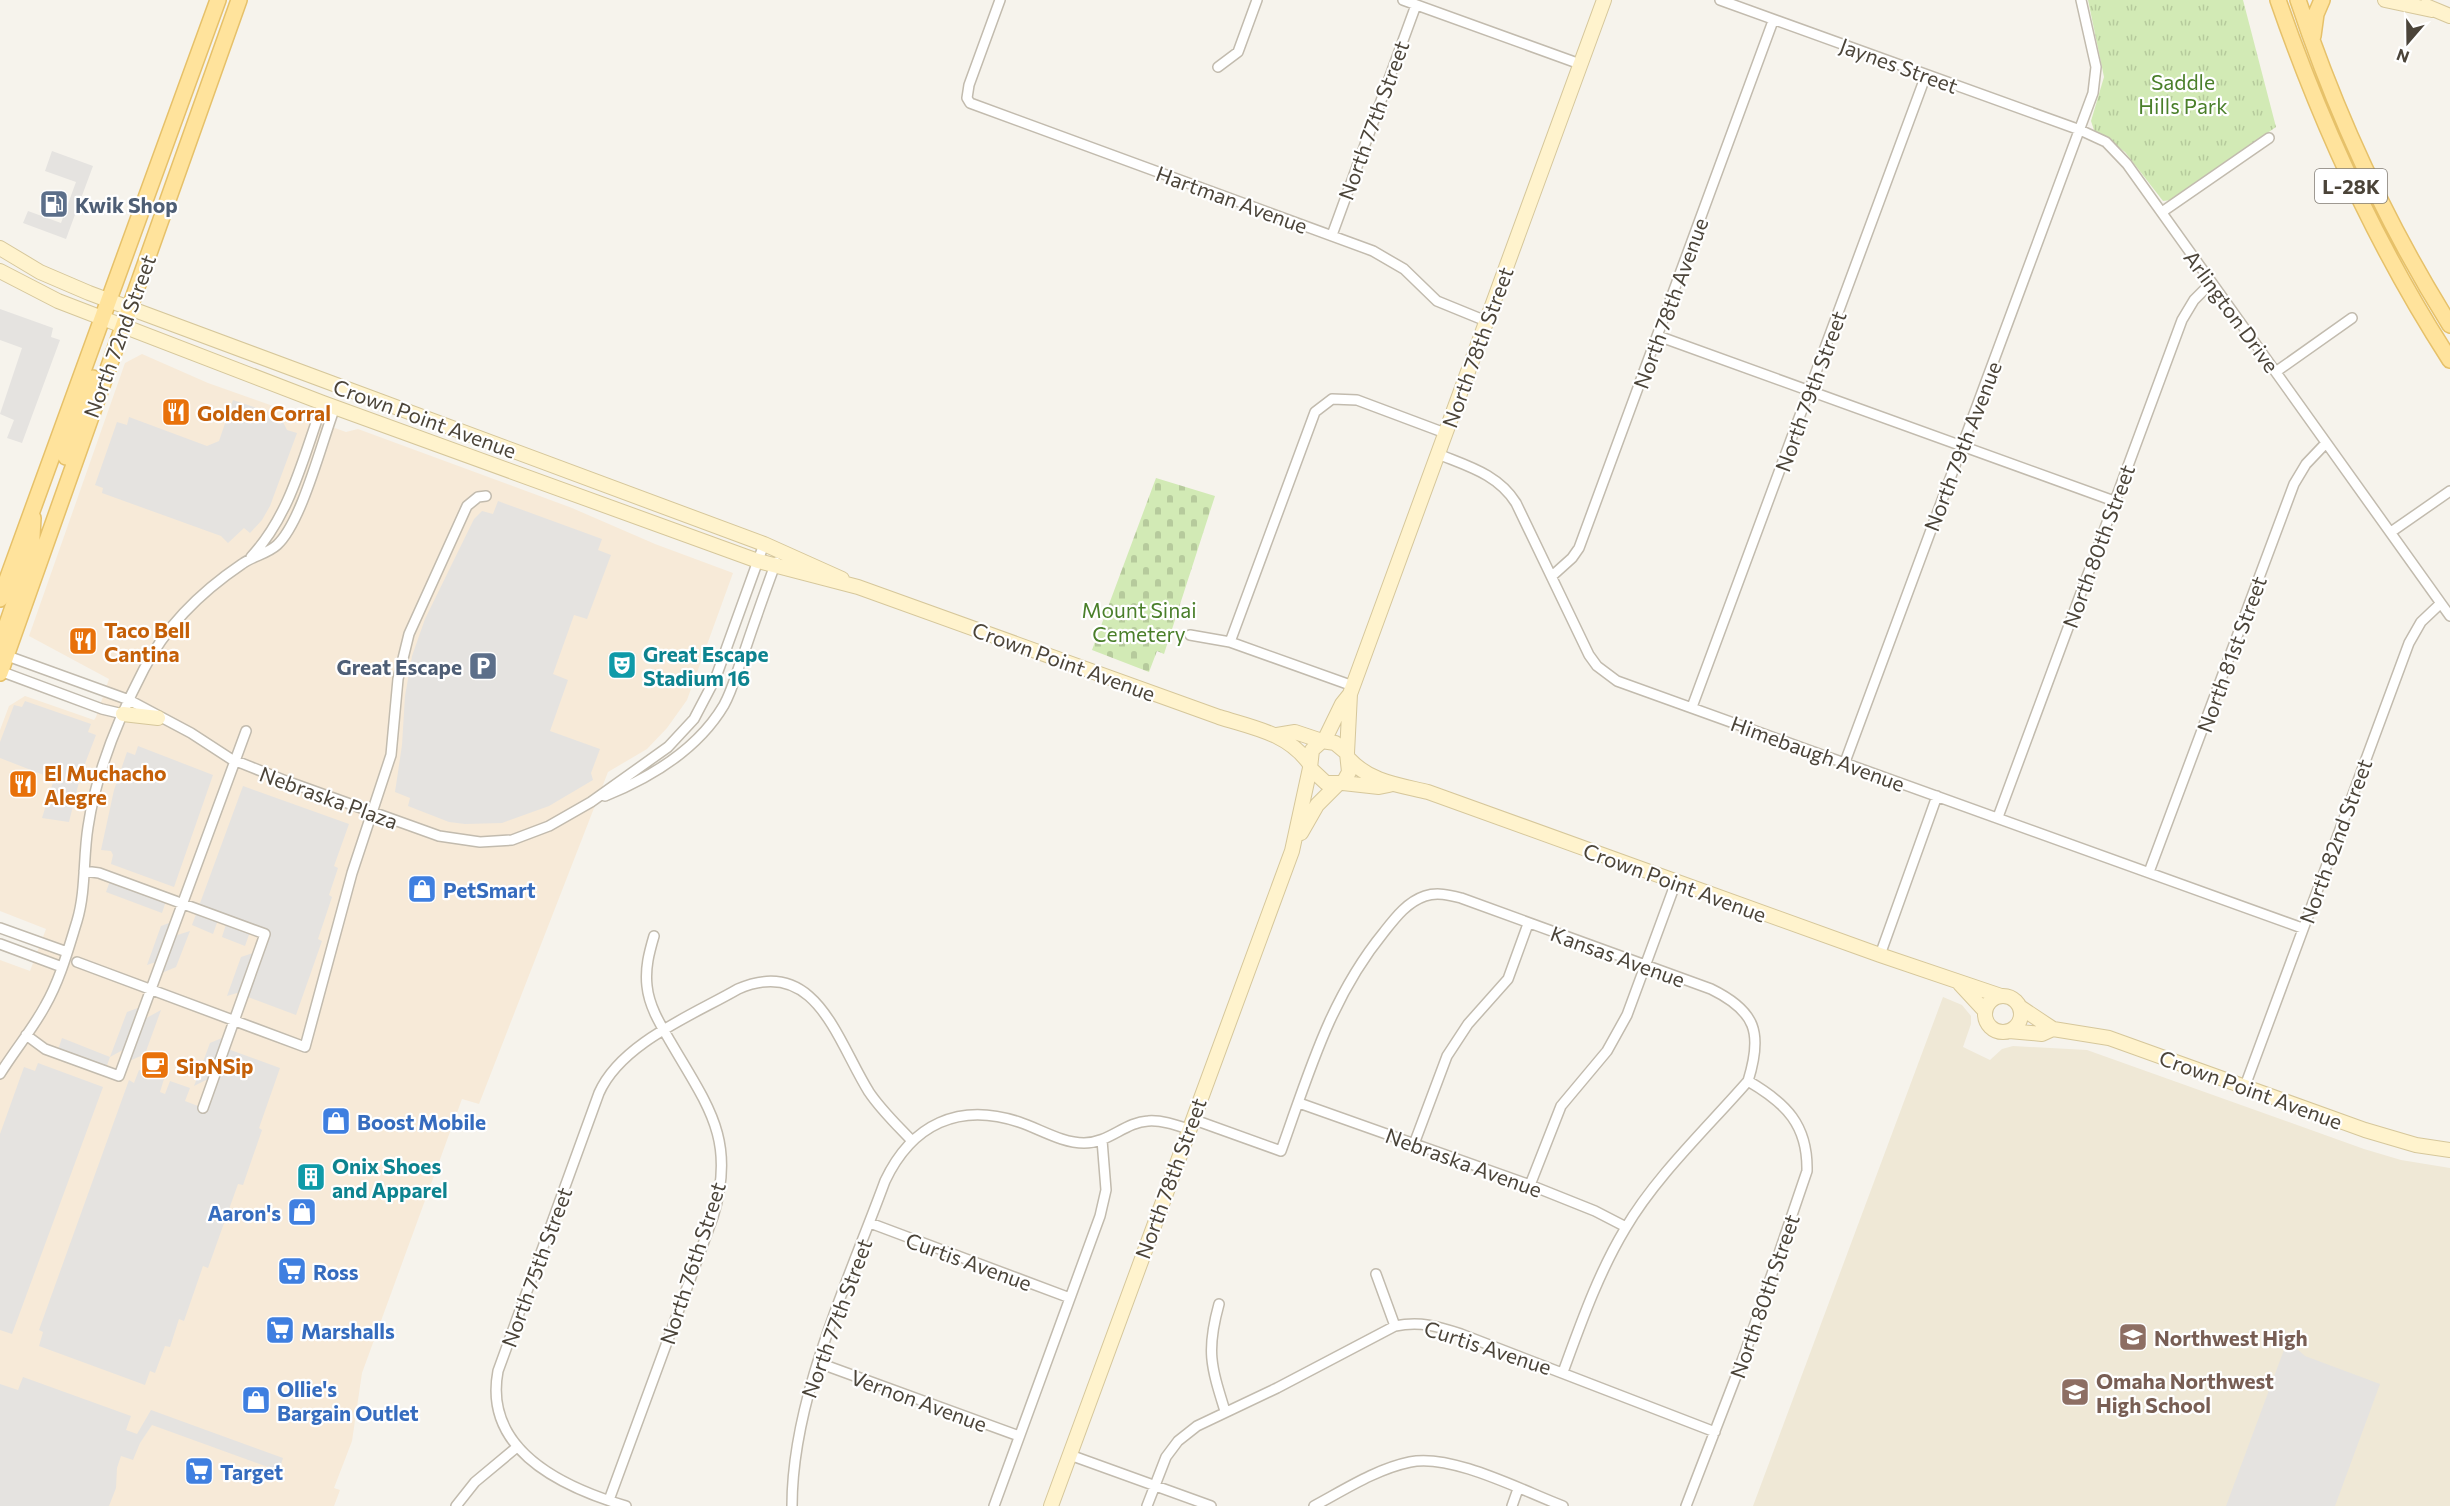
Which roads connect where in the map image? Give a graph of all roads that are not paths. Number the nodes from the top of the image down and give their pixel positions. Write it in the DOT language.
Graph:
graph roads {
  1 [pos="218,0"];
  2 [pos="239,0"];
  3 [pos="1000,0"];
  4 [pos="1257,0"];
  5 [pos="1403,0"];
  6 [pos="1604,0"];
  7 [pos="1720,0"];
  8 [pos="2081,0"];
  9 [pos="2278,0"];
  10 [pos="2298,0"];
  11 [pos="2322,0"];
  12 [pos="2385,0"];
  13 [pos="2413,0"];
  14 [pos="1416,5"];
  15 [pos="2432,10"];
  16 [pos="2450,16"];
  17 [pos="1773,21"];
  18 [pos="2313,42"];
  19 [pos="1580,64"];
  20 [pos="1218,67"];
  21 [pos="1926,75"];
  22 [pos="2080,130"];
  23 [pos="2269,138"];
  24 [pos="2162,212"];
  25 [pos="1332,235"];
  26 [pos="0,248"];
  27 [pos="0,271"];
  28 [pos="2211,283"];
  29 [pos="108,300"];
  30 [pos="129,308"];
  31 [pos="2352,318"];
  32 [pos="1485,321"];
  33 [pos="112,322"];
  34 [pos="2450,325"];
  35 [pos="1658,336"];
  36 [pos="2450,360"];
  37 [pos="2277,371"];
  38 [pos="1810,390"];
  39 [pos="329,405"];
  40 [pos="1445,433"];
  41 [pos="2325,443"];
  42 [pos="1963,445"];
  43 [pos="1438,454"];
  44 [pos="2450,491"];
  45 [pos="486,496"];
  46 [pos="2114,501"];
  47 [pos="35,503"];
  48 [pos="2391,532"];
  49 [pos="764,544"];
  50 [pos="780,551"];
  51 [pos="758,561"];
  52 [pos="774,567"];
  53 [pos="1552,576"];
  54 [pos="852,585"];
  55 [pos="0,599"];
  56 [pos="2440,604"];
  57 [pos="2450,616"];
  58 [pos="1190,635"];
  59 [pos="1230,642"];
  60 [pos="2,651"];
  61 [pos="0,671"];
  62 [pos="1352,690"];
  63 [pos="129,700"];
  64 [pos="1692,707"];
  65 [pos="123,714"];
  66 [pos="158,718"];
  67 [pos="694,719"];
  68 [pos="706,729"];
  69 [pos="246,731"];
  70 [pos="1277,735"];
  71 [pos="1323,741"];
  72 [pos="1348,756"];
  73 [pos="234,761"];
  74 [pos="1845,762"];
  75 [pos="1310,766"];
  76 [pos="1340,784"];
  77 [pos="1391,785"];
  78 [pos="1937,796"];
  79 [pos="591,802"];
  80 [pos="373,812"];
  81 [pos="1998,817"];
  82 [pos="1292,851"];
  83 [pos="84,871"];
  84 [pos="2150,872"];
  85 [pos="1676,882"];
  86 [pos="183,904"];
  87 [pos="1528,924"];
  88 [pos="0,928"];
  89 [pos="2302,928"];
  90 [pos="654,936"];
  91 [pos="0,944"];
  92 [pos="67,952"];
  93 [pos="1880,955"];
  94 [pos="77,962"];
  95 [pos="1645,965"];
  96 [pos="62,967"];
  97 [pos="1959,983"];
  98 [pos="152,990"];
  99 [pos="2001,996"];
  100 [pos="2020,1007"];
  101 [pos="1985,1011"];
  102 [pos="234,1020"];
  103 [pos="2053,1029"];
  104 [pos="664,1031"];
  105 [pos="2009,1032"];
  106 [pos="26,1035"];
  107 [pos="0,1074"];
  108 [pos="1748,1081"];
  109 [pos="2245,1086"];
  110 [pos="1299,1103"];
  111 [pos="203,1108"];
  112 [pos="1190,1124"];
  113 [pos="1102,1140"];
  114 [pos="912,1141"];
  115 [pos="1414,1144"];
  116 [pos="2450,1150"];
  117 [pos="1530,1185"];
  118 [pos="870,1223"];
  119 [pos="1626,1227"];
  120 [pos="1376,1274"];
  121 [pos="1070,1298"];
  122 [pos="1219,1304"];
  123 [pos="1395,1326"];
  124 [pos="819,1362"];
  125 [pos="1563,1372"];
  126 [pos="1225,1411"];
  127 [pos="1715,1432"];
  128 [pos="1019,1437"];
  129 [pos="517,1447"];
  130 [pos="1070,1455"];
  131 [pos="1155,1486"];
  132 [pos="1518,1489"];
  133 [pos="609,1500"];
  134 [pos="456,1506"];
  135 [pos="626,1506"];
  136 [pos="792,1506"];
  137 [pos="994,1506"];
  138 [pos="1051,1506"];
  139 [pos="1147,1506"];
  140 [pos="1211,1506"];
  141 [pos="1314,1506"];
  142 [pos="1512,1506"];
  143 [pos="1563,1506"];
  144 [pos="1686,1506"];
  1 -- 29 [label="main road, North 72nd Street"];
  2 -- 30 [label="main road, North 72nd Street"];
  3 -- 25 [label="street, Hartman Avenue"];
  4 -- 20 [label="street"];
  5 -- 14 [label="street"];
  6 -- 19 [label="main road, North 78th Street"];
  7 -- 17 [label="street, Jaynes Street"];
  8 -- 22 [label="street"];
  9 -- 36 [label="main road, L-28K"];
  10 -- 18 [label="main road, L-28K"];
  11 -- 18 [label="main road"];
  12 -- 15 [label="main road"];
  13 -- 15 [label="main road"];
  14 -- 19 [label="street"];
  14 -- 25 [label="street, North 77th Street"];
  15 -- 16 [label="main road"];
  17 -- 21 [label="street, Jaynes Street"];
  17 -- 35 [label="street, North 78th Avenue"];
  18 -- 34 [label="main road, L-28K"];
  19 -- 32 [label="main road, North 78th Street"];
  21 -- 22 [label="street, Jaynes Street"];
  21 -- 38 [label="street, North 79th Street"];
  22 -- 24 [label="street, Arlington Drive"];
  22 -- 42 [label="street, North 79th Avenue"];
  23 -- 24 [label="street"];
  24 -- 28 [label="street, Arlington Drive"];
  25 -- 32 [label="street, Hartman Avenue"];
  26 -- 29 [label="main road, Crown Point Avenue"];
  27 -- 33 [label="main road, Crown Point Avenue"];
  28 -- 37 [label="street, Arlington Drive"];
  28 -- 46 [label="street, North 80th Street"];
  29 -- 30 [label="main road, Crown Point Avenue"];
  29 -- 33 [label="main road, North 72nd Street"];
  30 -- 33 [label="main road, North 72nd Street"];
  30 -- 49 [label="main road, Crown Point Avenue"];
  31 -- 37 [label="street"];
  32 -- 40 [label="main road, North 78th Street"];
  33 -- 39 [label="main road, Crown Point Avenue"];
  33 -- 47 [label="main road, North 72nd Street"];
  33 -- 60 [label="main road, North 72nd Street"];
  35 -- 38 [label="street"];
  35 -- 53 [label="street, North 78th Avenue"];
  37 -- 41 [label="street, Arlington Drive"];
  38 -- 42 [label="street"];
  38 -- 64 [label="street, North 79th Street"];
  39 -- 51 [label="main road, Crown Point Avenue"];
  39 -- 63 [label="street"];
  40 -- 43 [label="main road, North 78th Street"];
  40 -- 59 [label="street"];
  41 -- 48 [label="street, Arlington Drive"];
  41 -- 84 [label="street, North 81st Street"];
  42 -- 46 [label="street"];
  42 -- 74 [label="street, North 79th Avenue"];
  43 -- 53 [label="street, Himebaugh Avenue"];
  43 -- 62 [label="main road, North 78th Street"];
  44 -- 48 [label="street"];
  45 -- 80 [label="street"];
  46 -- 81 [label="street, North 80th Street"];
  47 -- 55 [label="main road, North 72nd Street"];
  47 -- 60 [label="main road"];
  48 -- 56 [label="street, Arlington Drive"];
  49 -- 50 [label="main road, Crown Point Avenue"];
  49 -- 51 [label="street"];
  50 -- 52 [label="street"];
  50 -- 54 [label="main road, Crown Point Avenue"];
  51 -- 52 [label="main road, Crown Point Avenue"];
  51 -- 67 [label="street"];
  52 -- 54 [label="main road, Crown Point Avenue"];
  52 -- 68 [label="street"];
  53 -- 64 [label="street, Himebaugh Avenue"];
  54 -- 70 [label="main road, Crown Point Avenue"];
  56 -- 57 [label="street, Arlington Drive"];
  56 -- 89 [label="street, North 82nd Street"];
  58 -- 59 [label="street"];
  59 -- 62 [label="street"];
  60 -- 61 [label="main road, North 72nd Street"];
  60 -- 63 [label="street, Nebraska Plaza"];
  61 -- 65 [label="street, Nebraska Plaza"];
  62 -- 71 [label="main road"];
  62 -- 72 [label="main road"];
  63 -- 65 [label="street"];
  63 -- 66 [label="street, Nebraska Plaza"];
  64 -- 74 [label="street, Himebaugh Avenue"];
  65 -- 66 [label="main road, Nebraska Plaza"];
  65 -- 83 [label="street"];
  66 -- 73 [label="street, Nebraska Plaza"];
  67 -- 68 [label="street"];
  67 -- 79 [label="street"];
  68 -- 79 [label="street"];
  69 -- 73 [label="street"];
  70 -- 71 [label="main road, Crown Point Avenue"];
  70 -- 75 [label="main road, Crown Point Avenue"];
  71 -- 72 [label="main road"];
  71 -- 75 [label="main road"];
  72 -- 76 [label="main road"];
  72 -- 77 [label="main road, Crown Point Avenue"];
  73 -- 80 [label="street, Nebraska Plaza"];
  73 -- 86 [label="street"];
  74 -- 78 [label="street, Himebaugh Avenue"];
  75 -- 76 [label="main road"];
  75 -- 82 [label="main road"];
  76 -- 77 [label="main road, Crown Point Avenue"];
  76 -- 82 [label="main road"];
  77 -- 85 [label="main road, Crown Point Avenue"];
  78 -- 81 [label="street, Himebaugh Avenue"];
  78 -- 93 [label="street"];
  79 -- 80 [label="street, Nebraska Plaza"];
  80 -- 102 [label="street"];
  81 -- 84 [label="street, Himebaugh Avenue"];
  82 -- 112 [label="main road, North 78th Street"];
  83 -- 86 [label="street"];
  83 -- 92 [label="street"];
  84 -- 89 [label="street, Himebaugh Avenue"];
  85 -- 93 [label="main road, Crown Point Avenue"];
  85 -- 95 [label="street"];
  86 -- 98 [label="street"];
  86 -- 102 [label="street"];
  87 -- 95 [label="street, Kansas Avenue"];
  87 -- 110 [label="street, Kansas Avenue"];
  87 -- 115 [label="street"];
  88 -- 92 [label="street"];
  89 -- 109 [label="street, North 82nd Street"];
  90 -- 104 [label="street, North 76th Street"];
  91 -- 96 [label="street"];
  92 -- 96 [label="street"];
  93 -- 97 [label="main road, Crown Point Avenue"];
  94 -- 98 [label="street"];
  95 -- 108 [label="street, Kansas Avenue"];
  95 -- 117 [label="street"];
  96 -- 106 [label="street"];
  97 -- 99 [label="main road, Crown Point Avenue"];
  97 -- 101 [label="main road, Crown Point Avenue"];
  98 -- 102 [label="street"];
  98 -- 106 [label="street"];
  99 -- 100 [label="main road"];
  99 -- 101 [label="main road"];
  100 -- 103 [label="main road, Crown Point Avenue"];
  100 -- 105 [label="main road"];
  101 -- 105 [label="main road"];
  102 -- 111 [label="street"];
  103 -- 105 [label="main road, Crown Point Avenue"];
  103 -- 109 [label="main road, Crown Point Avenue"];
  104 -- 114 [label="street"];
  104 -- 129 [label="street, North 75th Street"];
  104 -- 133 [label="street, North 76th Street"];
  106 -- 107 [label="street"];
  108 -- 119 [label="street"];
  108 -- 127 [label="street, North 80th Street"];
  109 -- 116 [label="main road, Crown Point Avenue"];
  110 -- 112 [label="street"];
  110 -- 115 [label="street, Nebraska Avenue"];
  112 -- 113 [label="street"];
  112 -- 130 [label="main road, North 78th Street"];
  113 -- 114 [label="street"];
  113 -- 121 [label="street"];
  114 -- 118 [label="street, North 77th Street"];
  115 -- 117 [label="street, Nebraska Avenue"];
  117 -- 119 [label="street, Nebraska Avenue"];
  118 -- 121 [label="street, Curtis Avenue"];
  118 -- 124 [label="street, North 77th Street"];
  119 -- 125 [label="street"];
  120 -- 123 [label="street"];
  121 -- 128 [label="street"];
  122 -- 126 [label="street"];
  123 -- 125 [label="street, Curtis Avenue"];
  123 -- 126 [label="street, Curtis Avenue"];
  124 -- 128 [label="street, Vernon Avenue"];
  124 -- 136 [label="street, North 77th Street"];
  125 -- 127 [label="street, Curtis Avenue"];
  126 -- 131 [label="street, Curtis Avenue"];
  127 -- 144 [label="street, North 80th Street"];
  128 -- 137 [label="street"];
  129 -- 133 [label="street"];
  129 -- 134 [label="street"];
  130 -- 131 [label="street"];
  130 -- 138 [label="main road, North 78th Street"];
  131 -- 139 [label="street"];
  131 -- 140 [label="street"];
  132 -- 141 [label="street"];
  132 -- 142 [label="street"];
  132 -- 143 [label="street"];
  133 -- 135 [label="street"];
}
